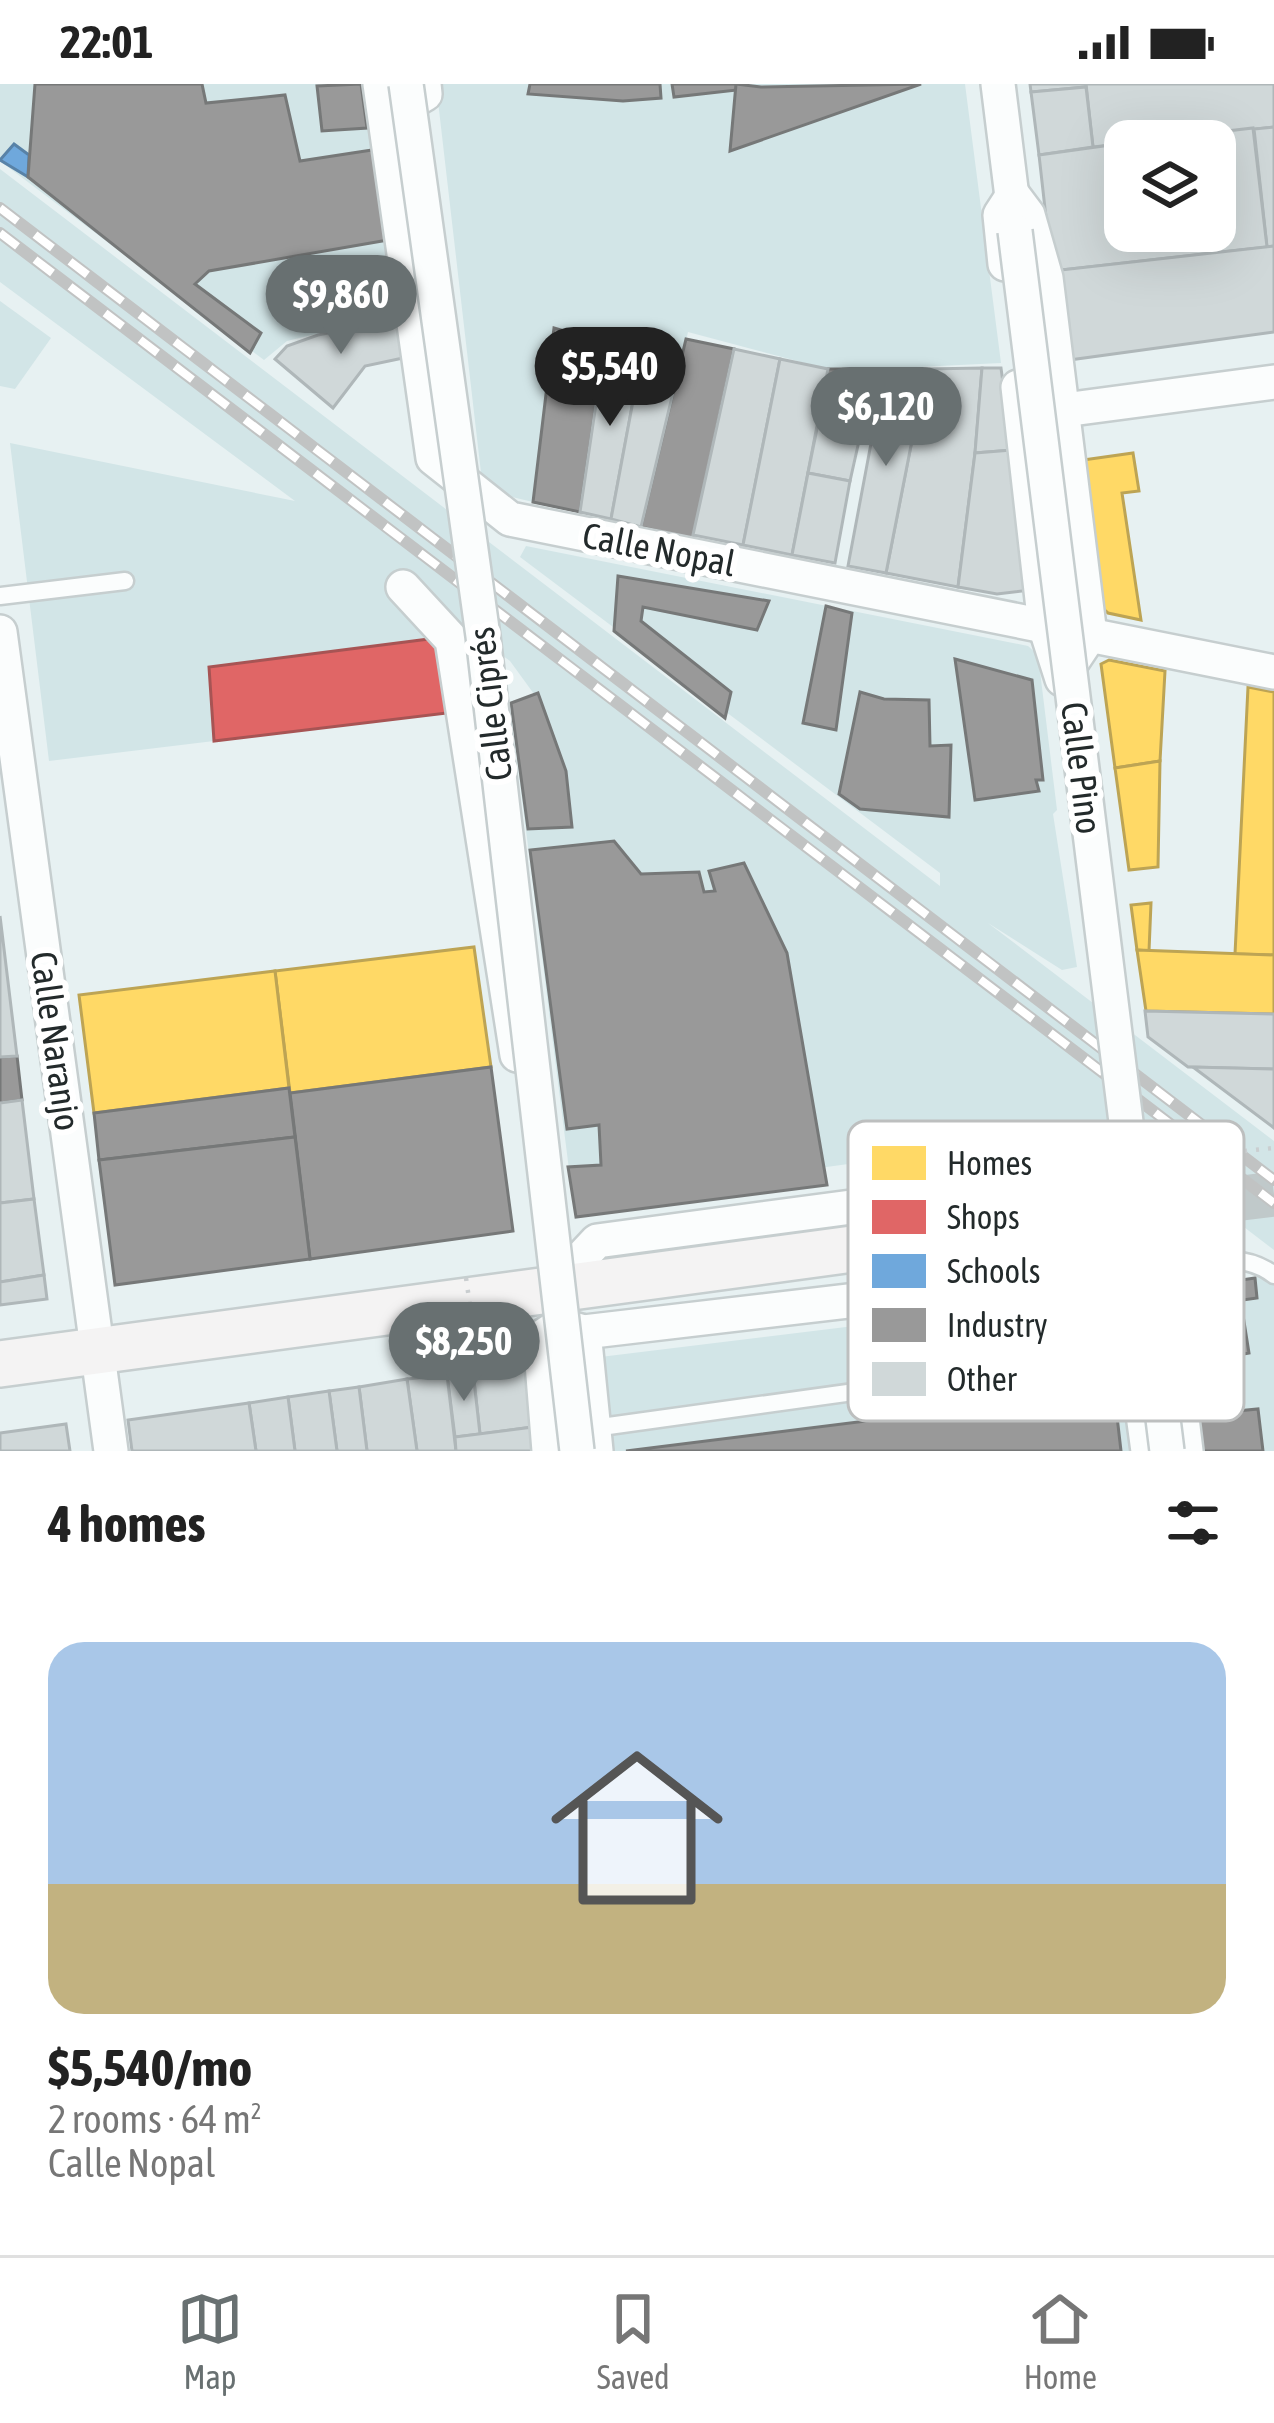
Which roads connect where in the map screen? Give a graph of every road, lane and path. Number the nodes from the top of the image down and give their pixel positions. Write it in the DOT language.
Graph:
graph roads {
  1 [pos="406,84"];
  2 [pos="424,84"];
  3 [pos="998,84"];
  4 [pos="382,101"];
  5 [pos="1013,195"];
  6 [pos="1274,382"];
  7 [pos="1064,410"];
  8 [pos="124,581"];
  9 [pos="403,587"];
  10 [pos="0,596"];
  11 [pos="1045,626"];
  12 [pos="0,632"];
  13 [pos="1090,635"];
  14 [pos="1274,672"];
  15 [pos="1062,677"];
  16 [pos="1097,982"];
  17 [pos="1126,1121"];
  18 [pos="1274,1148"];
  19 [pos="1244,1151"];
  20 [pos="848,1207"];
  21 [pos="848,1249"];
  22 [pos="1244,1263"];
  23 [pos="1274,1275"];
  24 [pos="466,1278"];
  25 [pos="553,1288"];
  26 [pos="848,1301"];
  27 [pos="584,1332"];
  28 [pos="99,1352"];
  29 [pos="508,1357"];
  30 [pos="0,1364"];
  31 [pos="848,1400"];
  32 [pos="1144,1421"];
  33 [pos="1163,1421"];
  34 [pos="1182,1421"];
  35 [pos="589,1443"];
  36 [pos="111,1451"];
  37 [pos="549,1451"];
  38 [pos="1148,1451"];
  39 [pos="1167,1451"];
  40 [pos="1186,1451"];
  1 -- 35 [label="street, Calle Ciprés, bridge"];
  2 -- 4 [label="street"];
  3 -- 5 [label="street, Calle Pino"];
  4 -- 11 [label="street, Calle Nopal"];
  5 -- 7 [label="street"];
  5 -- 11 [label="street"];
  5 -- 17 [label="street, Calle Pino, bridge"];
  6 -- 7 [label="street"];
  7 -- 13 [label="street"];
  8 -- 10 [label="lane"];
  9 -- 25 [label="street"];
  11 -- 13 [label="street, Calle Nopal"];
  11 -- 15 [label="street"];
  12 -- 28 [label="street, Calle Naranjo"];
  13 -- 14 [label="street, Calle Nopal"];
  13 -- 15 [label="street"];
  15 -- 16 [label="street"];
  18 -- 19 [label="path, bridge"];
  20 -- 25 [label="street"];
  21 -- 25 [label="main road"];
  22 -- 23 [label="lane"];
  24 -- 29 [label="path, bridge"];
  25 -- 28 [label="main road"];
  26 -- 27 [label="street"];
  27 -- 35 [label="street"];
  27 -- 37 [label="street"];
  28 -- 30 [label="main road"];
  28 -- 36 [label="street, Calle Naranjo"];
  31 -- 35 [label="lane"];
  32 -- 38 [label="street"];
  33 -- 39 [label="street, Calle Pino, bridge"];
  34 -- 40 [label="street"];
}
